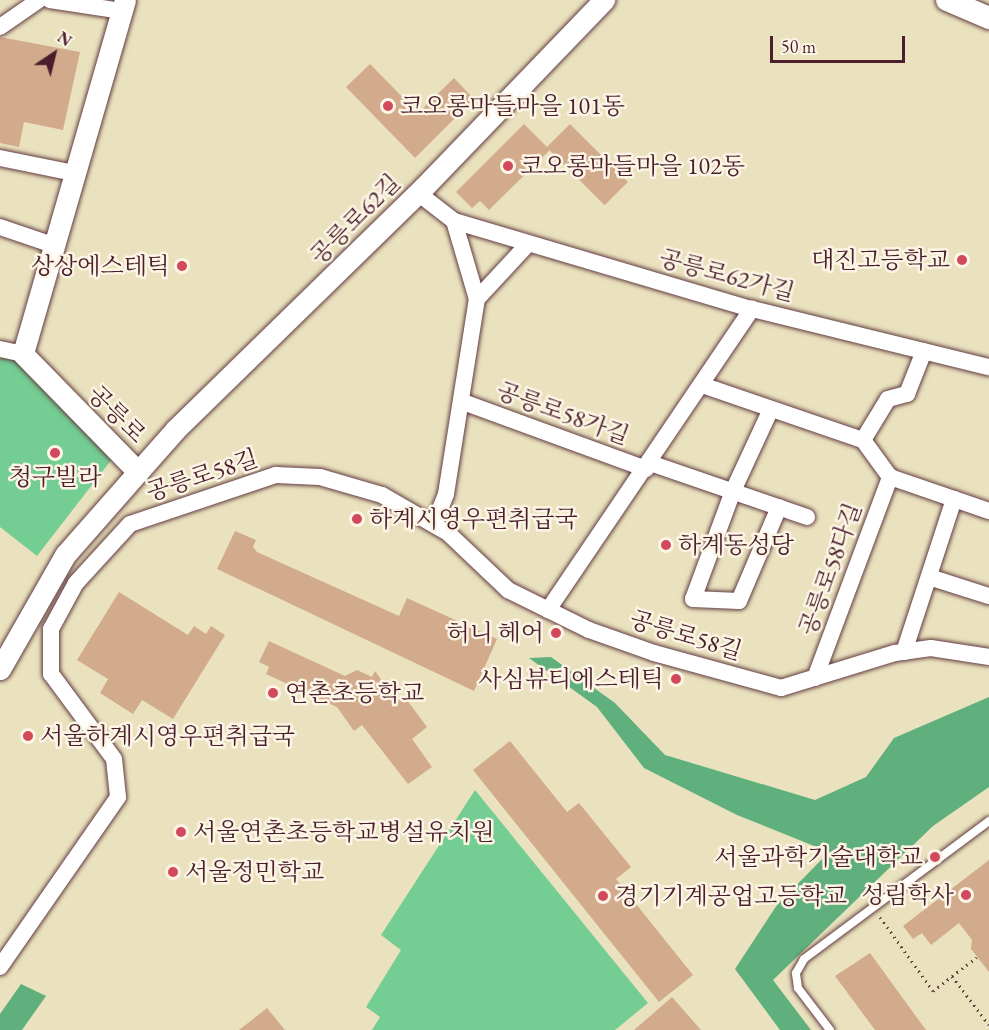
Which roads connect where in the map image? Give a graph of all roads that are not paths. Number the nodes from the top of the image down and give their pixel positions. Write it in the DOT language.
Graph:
graph roads {
  1 [pos="39,0"];
  2 [pos="50,0"];
  3 [pos="604,0"];
  4 [pos="947,0"];
  5 [pos="124,5"];
  6 [pos="989,18"];
  7 [pos="0,27"];
  8 [pos="0,158"];
  9 [pos="74,173"];
  10 [pos="418,193"];
  11 [pos="454,221"];
  12 [pos="0,227"];
  13 [pos="528,244"];
  14 [pos="53,246"];
  15 [pos="477,299"];
  16 [pos="752,309"];
  17 [pos="0,349"];
  18 [pos="924,351"];
  19 [pos="22,354"];
  20 [pos="989,367"];
  21 [pos="702,385"];
  22 [pos="464,402"];
  23 [pos="771,409"];
  24 [pos="863,440"];
  25 [pos="648,466"];
  26 [pos="138,472"];
  27 [pos="890,477"];
  28 [pos="733,491"];
  29 [pos="954,499"];
  30 [pos="779,507"];
  31 [pos="989,511"];
  32 [pos="807,517"];
  33 [pos="434,524"];
  34 [pos="928,577"];
  35 [pos="989,596"];
  36 [pos="548,610"];
  37 [pos="904,652"];
  38 [pos="989,657"];
  39 [pos="0,669"];
  40 [pos="815,678"];
  41 [pos="989,821"];
  42 [pos="0,968"];
  43 [pos="830,1030"];
  1 -- 7 [label="street"];
  2 -- 5 [label="street"];
  3 -- 10 [label="street, 공릉로62길"];
  4 -- 6 [label="main road"];
  5 -- 9 [label="street"];
  8 -- 9 [label="street"];
  9 -- 14 [label="street"];
  10 -- 11 [label="street, 공릉로62가길"];
  10 -- 26 [label="street, 공릉로62길"];
  11 -- 13 [label="street, 공릉로62가길"];
  11 -- 15 [label="street"];
  12 -- 14 [label="street"];
  13 -- 15 [label="street"];
  13 -- 16 [label="street, 공릉로62가길"];
  14 -- 19 [label="street"];
  15 -- 22 [label="street, 공릉로58가길"];
  16 -- 18 [label="street, 공릉로62가길"];
  16 -- 21 [label="street"];
  17 -- 19 [label="street"];
  18 -- 20 [label="street, 공릉로62가길"];
  18 -- 24 [label="street"];
  19 -- 26 [label="street, 공릉로"];
  21 -- 23 [label="street"];
  21 -- 25 [label="street"];
  22 -- 25 [label="street, 공릉로58가길"];
  22 -- 33 [label="street, 공릉로58가길"];
  23 -- 24 [label="street"];
  23 -- 28 [label="street"];
  24 -- 27 [label="street"];
  25 -- 28 [label="street, 공릉로58가길"];
  25 -- 36 [label="street"];
  26 -- 39 [label="street, 공릉로"];
  27 -- 29 [label="street"];
  27 -- 40 [label="street, 공릉로58다길"];
  28 -- 30 [label="street, 공릉로58가길"];
  28 -- 30 [label="street"];
  29 -- 31 [label="street"];
  29 -- 34 [label="street"];
  30 -- 32 [label="street, 공릉로58가길"];
  33 -- 36 [label="street, 공릉로58길"];
  33 -- 42 [label="street, 공릉로58길"];
  34 -- 35 [label="street"];
  34 -- 37 [label="street"];
  36 -- 40 [label="street, 공릉로58길"];
  37 -- 38 [label="street, 공릉로58길"];
  37 -- 40 [label="street, 공릉로58길"];
  41 -- 43 [label="lane"];
}
